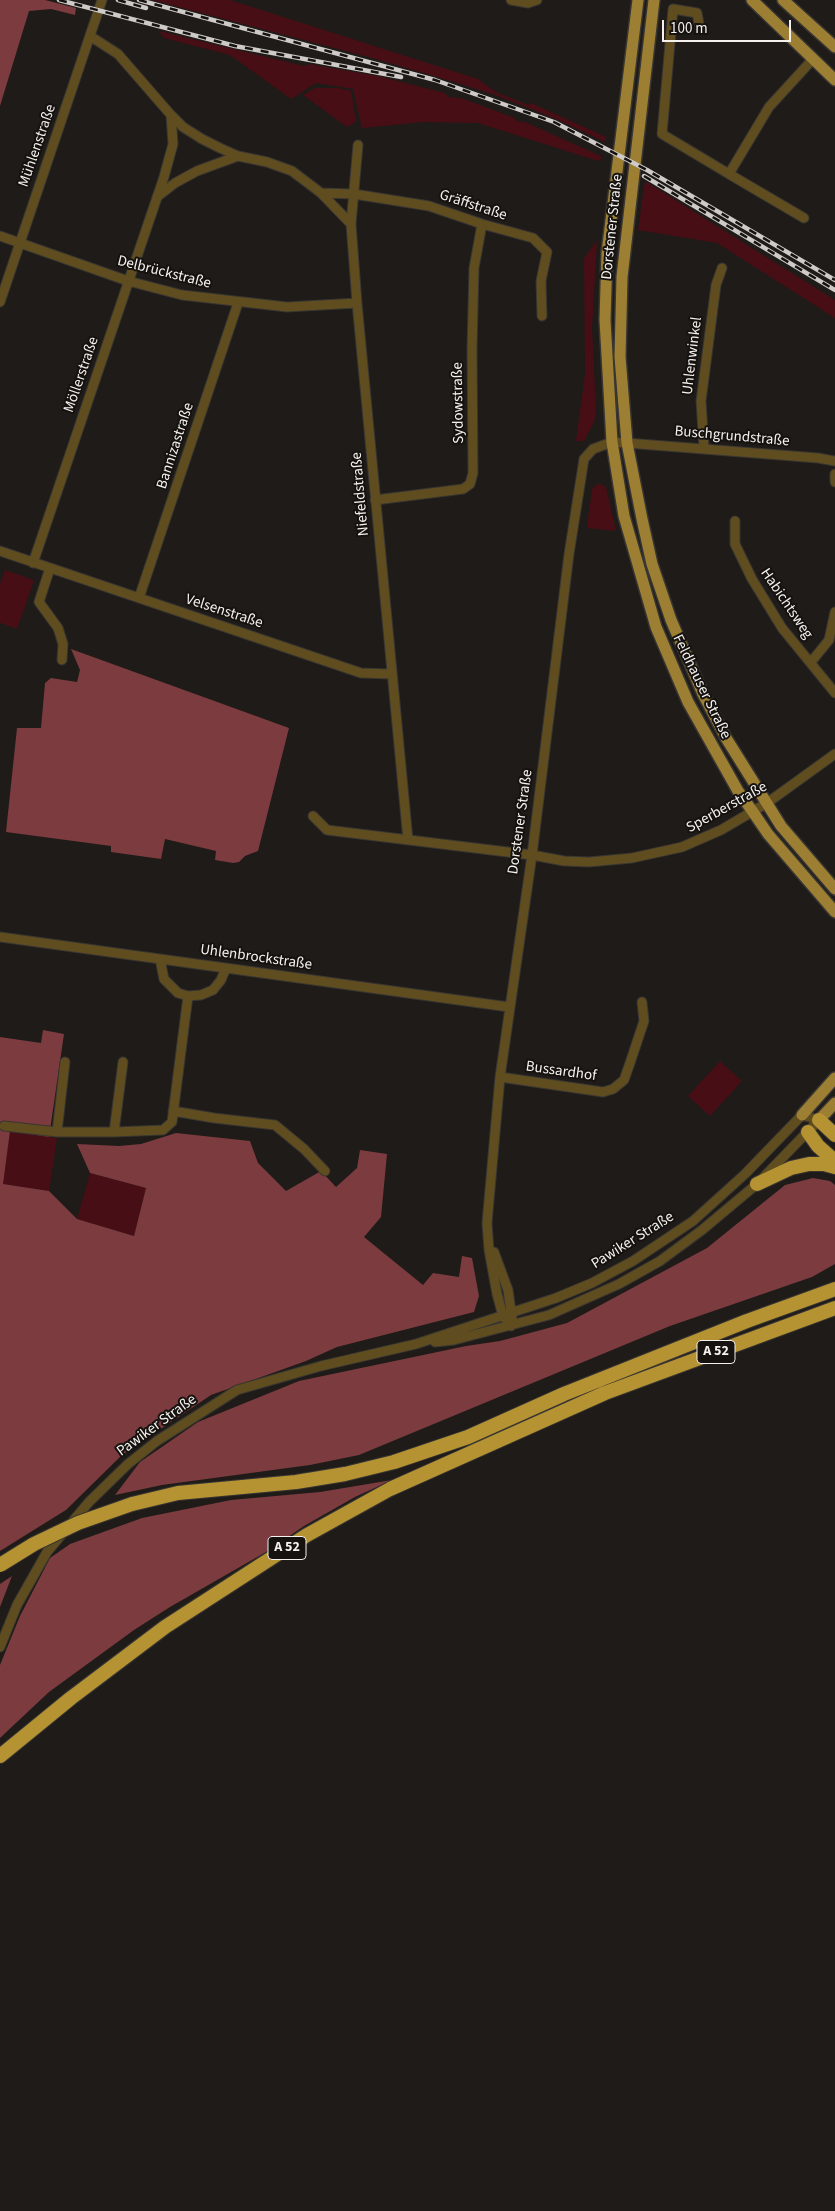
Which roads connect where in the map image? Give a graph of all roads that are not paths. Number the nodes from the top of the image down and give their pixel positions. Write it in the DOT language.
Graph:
graph roads {
  1 [pos="102,0"];
  2 [pos="511,0"];
  3 [pos="537,0"];
  4 [pos="638,0"];
  5 [pos="654,0"];
  6 [pos="752,0"];
  7 [pos="783,0"];
  8 [pos="700,29"];
  9 [pos="90,36"];
  10 [pos="835,47"];
  11 [pos="813,59"];
  12 [pos="835,80"];
  13 [pos="170,115"];
  14 [pos="358,145"];
  15 [pos="238,156"];
  16 [pos="729,174"];
  17 [pos="321,193"];
  18 [pos="354,194"];
  19 [pos="157,196"];
  20 [pos="804,218"];
  21 [pos="351,224"];
  22 [pos="482,224"];
  23 [pos="0,236"];
  24 [pos="20,243"];
  25 [pos="722,268"];
  26 [pos="128,281"];
  27 [pos="0,302"];
  28 [pos="238,302"];
  29 [pos="357,303"];
  30 [pos="542,316"];
  31 [pos="612,442"];
  32 [pos="627,442"];
  33 [pos="704,448"];
  34 [pos="835,461"];
  35 [pos="835,474"];
  36 [pos="835,482"];
  37 [pos="375,500"];
  38 [pos="735,521"];
  39 [pos="0,551"];
  40 [pos="33,563"];
  41 [pos="50,568"];
  42 [pos="139,598"];
  43 [pos="835,612"];
  44 [pos="62,660"];
  45 [pos="811,662"];
  46 [pos="392,674"];
  47 [pos="835,694"];
  48 [pos="835,754"];
  49 [pos="767,803"];
  50 [pos="753,812"];
  51 [pos="313,816"];
  52 [pos="408,840"];
  53 [pos="532,855"];
  54 [pos="835,889"];
  55 [pos="835,912"];
  56 [pos="0,937"];
  57 [pos="160,959"];
  58 [pos="226,968"];
  59 [pos="188,996"];
  60 [pos="642,1002"];
  61 [pos="509,1008"];
  62 [pos="65,1062"];
  63 [pos="123,1062"];
  64 [pos="500,1077"];
  65 [pos="835,1078"];
  66 [pos="835,1103"];
  67 [pos="173,1111"];
  68 [pos="802,1115"];
  69 [pos="819,1120"];
  70 [pos="4,1126"];
  71 [pos="57,1132"];
  72 [pos="114,1132"];
  73 [pos="808,1132"];
  74 [pos="835,1135"];
  75 [pos="835,1161"];
  76 [pos="835,1167"];
  77 [pos="325,1171"];
  78 [pos="757,1184"];
  79 [pos="487,1223"];
  80 [pos="835,1280"];
  81 [pos="835,1289"];
  82 [pos="832,1310"];
  83 [pos="513,1313"];
  84 [pos="503,1316"];
  85 [pos="747,1321"];
  86 [pos="511,1326"];
  87 [pos="416,1344"];
  88 [pos="0,1565"];
  89 [pos="0,1647"];
  90 [pos="0,1756"];
  1 -- 9 [label="street, Mühlenstraße"];
  2 -- 3 [label="street"];
  4 -- 31 [label="main road, Dorstener Straße"];
  5 -- 32 [label="main road, Dorstener Straße"];
  6 -- 11 [label="main road"];
  7 -- 10 [label="main road"];
  8 -- 16 [label="street"];
  9 -- 13 [label="street"];
  9 -- 24 [label="street, Mühlenstraße"];
  11 -- 12 [label="main road"];
  11 -- 16 [label="street"];
  13 -- 15 [label="street"];
  13 -- 19 [label="street, Möllerstraße"];
  14 -- 18 [label="street, Niefeldstraße"];
  15 -- 17 [label="street"];
  15 -- 19 [label="street"];
  16 -- 20 [label="street"];
  17 -- 18 [label="street, Gräffstraße"];
  17 -- 21 [label="street"];
  18 -- 21 [label="street, Niefeldstraße"];
  18 -- 22 [label="street, Gräffstraße"];
  19 -- 26 [label="street, Möllerstraße"];
  21 -- 29 [label="street, Niefeldstraße"];
  22 -- 30 [label="street, Gräffstraße"];
  22 -- 37 [label="street, Sydowstraße"];
  23 -- 24 [label="street, Delbrückstraße"];
  24 -- 26 [label="street, Delbrückstraße"];
  24 -- 27 [label="street, Mühlenstraße"];
  25 -- 33 [label="street, Uhlenwinkel"];
  26 -- 28 [label="street, Delbrückstraße"];
  26 -- 40 [label="street, Möllerstraße"];
  28 -- 29 [label="street, Delbrückstraße"];
  28 -- 42 [label="street, Bannizastraße"];
  29 -- 37 [label="street, Niefeldstraße"];
  31 -- 32 [label="street, Dorstener Straße"];
  31 -- 50 [label="main road, Feldhauser Straße"];
  31 -- 53 [label="street, Dorstener Straße"];
  32 -- 33 [label="street, Buschgrundstraße"];
  32 -- 49 [label="main road, Feldhauser Straße"];
  33 -- 34 [label="street, Buschgrundstraße"];
  35 -- 36 [label="street"];
  37 -- 46 [label="street, Niefeldstraße"];
  38 -- 45 [label="street, Habichtsweg"];
  39 -- 40 [label="street, Velsenstraße"];
  40 -- 41 [label="street, Velsenstraße"];
  41 -- 42 [label="street, Velsenstraße"];
  41 -- 44 [label="street"];
  42 -- 46 [label="street, Velsenstraße"];
  43 -- 45 [label="street"];
  45 -- 47 [label="street, Habichtsweg"];
  46 -- 52 [label="street, Niefeldstraße"];
  48 -- 49 [label="street, Sperberstraße"];
  49 -- 50 [label="street, Sperberstraße"];
  49 -- 54 [label="main road, Feldhauser Straße"];
  50 -- 53 [label="street, Sperberstraße"];
  50 -- 55 [label="main road, Feldhauser Straße"];
  51 -- 52 [label="street"];
  52 -- 53 [label="street"];
  53 -- 61 [label="street, Dorstener Straße"];
  56 -- 57 [label="street, Uhlenbrockstraße"];
  57 -- 58 [label="street, Uhlenbrockstraße"];
  57 -- 59 [label="street"];
  58 -- 59 [label="street"];
  58 -- 61 [label="street, Uhlenbrockstraße"];
  59 -- 67 [label="street"];
  60 -- 64 [label="street, Bussardhof"];
  61 -- 64 [label="street, Dorstener Straße"];
  62 -- 71 [label="street"];
  63 -- 72 [label="street"];
  64 -- 79 [label="street, Dorstener Straße"];
  65 -- 68 [label="main road, Pawiker Straße"];
  66 -- 69 [label="main road, Pawiker Straße"];
  67 -- 72 [label="street"];
  67 -- 77 [label="street"];
  68 -- 69 [label="street"];
  68 -- 73 [label="street"];
  68 -- 83 [label="street, Pawiker Straße"];
  69 -- 73 [label="street, Pawiker Straße"];
  69 -- 74 [label="highway"];
  70 -- 71 [label="street"];
  71 -- 72 [label="street"];
  73 -- 75 [label="highway"];
  73 -- 78 [label="street, Pawiker Straße"];
  76 -- 78 [label="highway"];
  78 -- 86 [label="street, Pawiker Straße"];
  79 -- 83 [label="street, Dorstener Straße"];
  79 -- 84 [label="street, Dorstener Straße"];
  80 -- 85 [label="highway"];
  81 -- 85 [label="highway, A 52"];
  82 -- 90 [label="highway, A 52"];
  83 -- 84 [label="street, Pawiker Straße"];
  83 -- 86 [label="street, Dorstener Straße"];
  84 -- 86 [label="street, Dorstener Straße"];
  84 -- 87 [label="street, Pawiker Straße"];
  85 -- 88 [label="highway, A 52, bridge"];
  86 -- 87 [label="street, Pawiker Straße"];
  87 -- 89 [label="street, Pawiker Straße"];
}
